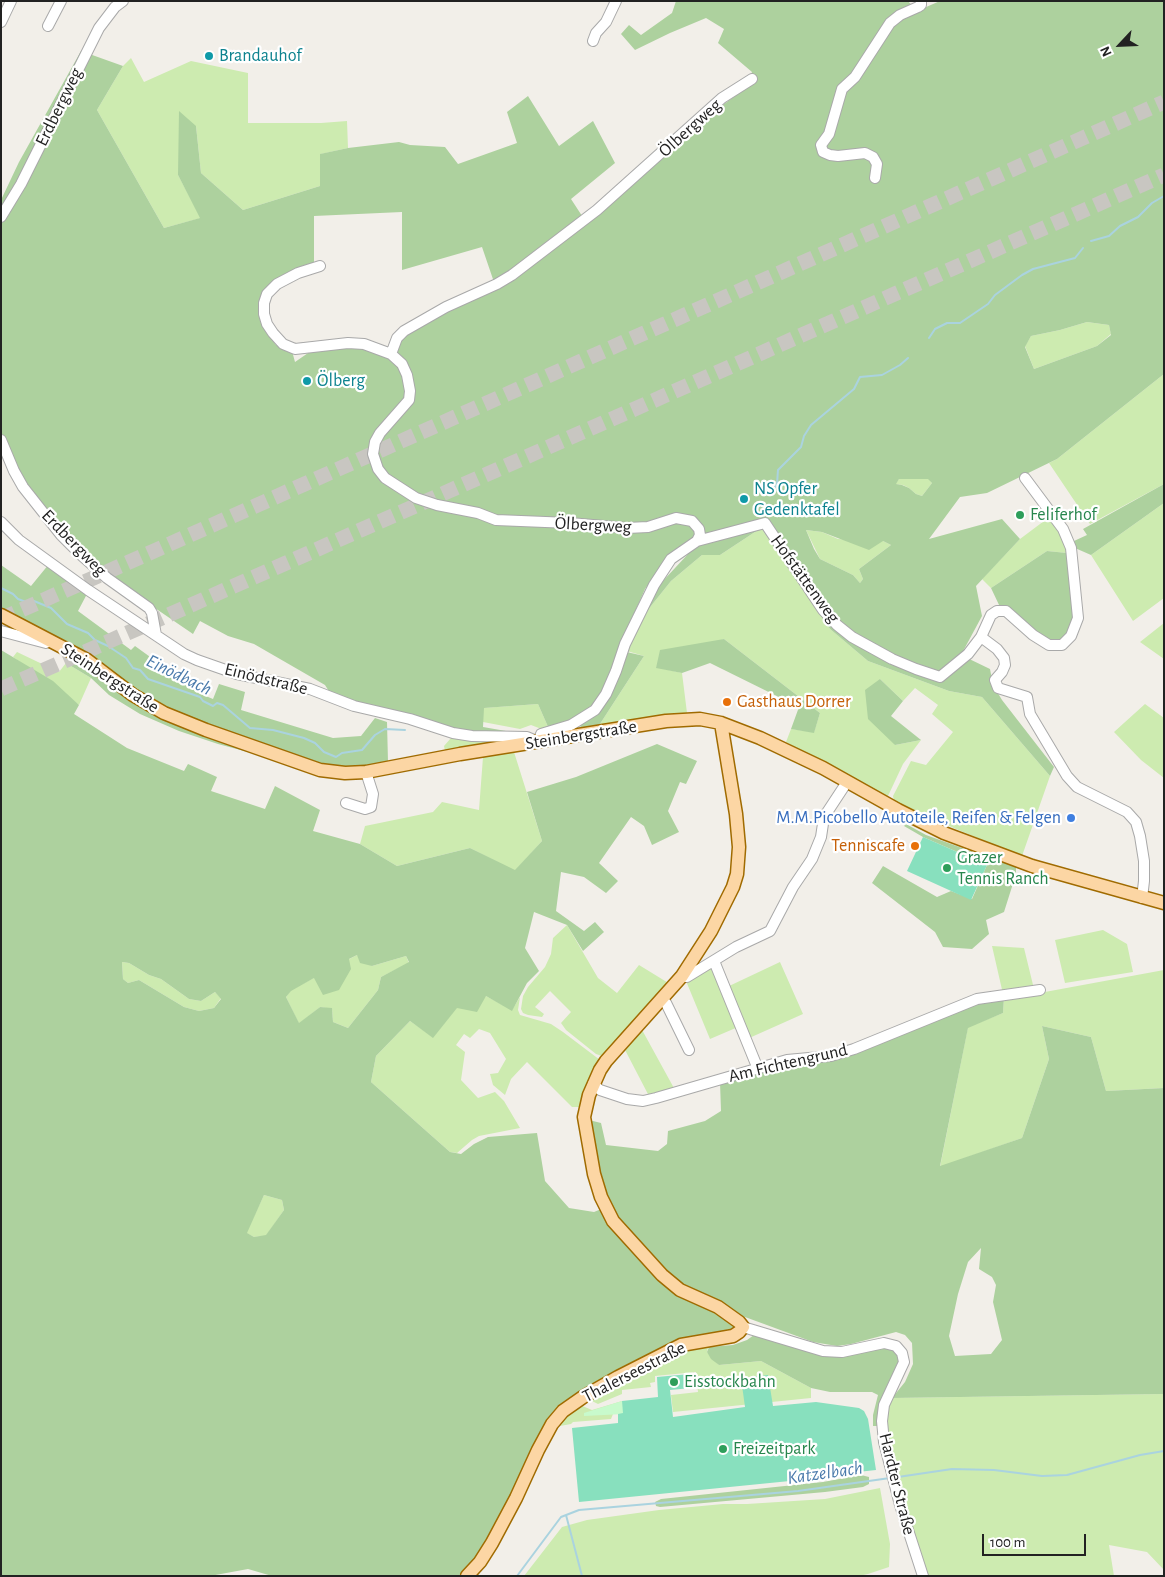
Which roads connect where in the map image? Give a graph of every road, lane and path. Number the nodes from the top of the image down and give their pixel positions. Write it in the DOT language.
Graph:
graph roads {
  1 [pos="11,1"];
  2 [pos="61,1"];
  3 [pos="616,1"];
  4 [pos="909,1"];
  5 [pos="921,1"];
  6 [pos="116,3"];
  7 [pos="900,14"];
  8 [pos="1,22"];
  9 [pos="48,26"];
  10 [pos="593,41"];
  11 [pos="752,79"];
  12 [pos="876,178"];
  13 [pos="1,217"];
  14 [pos="320,266"];
  15 [pos="391,354"];
  16 [pos="1,440"];
  17 [pos="1025,478"];
  18 [pos="1,522"];
  19 [pos="697,541"];
  20 [pos="1,615"];
  21 [pos="1,631"];
  22 [pos="156,635"];
  23 [pos="981,637"];
  24 [pos="55,642"];
  25 [pos="721,723"];
  26 [pos="539,742"];
  27 [pos="366,772"];
  28 [pos="847,782"];
  29 [pos="346,803"];
  30 [pos="1142,898"];
  31 [pos="1164,903"];
  32 [pos="714,961"];
  33 [pos="682,976"];
  34 [pos="1040,990"];
  35 [pos="662,1000"];
  36 [pos="688,1050"];
  37 [pos="758,1069"];
  38 [pos="593,1084"];
  39 [pos="743,1327"];
  40 [pos="467,1576"];
  41 [pos="923,1576"];
  1 -- 8 [label="street"];
  2 -- 9 [label="street"];
  3 -- 10 [label="street"];
  4 -- 7 [label="street"];
  5 -- 7 [label="street"];
  6 -- 13 [label="street, Erdbergweg"];
  7 -- 12 [label="street"];
  11 -- 15 [label="street, Ölbergweg"];
  14 -- 15 [label="street"];
  15 -- 19 [label="street, Ölbergweg"];
  16 -- 22 [label="street, Erdbergweg"];
  17 -- 23 [label="street, Hofstättenweg"];
  18 -- 22 [label="street, Einödstraße"];
  19 -- 23 [label="street, Hofstättenweg"];
  19 -- 26 [label="street"];
  20 -- 24 [label="main road, Steinbergstraße"];
  21 -- 24 [label="street"];
  22 -- 26 [label="street, Einödstraße"];
  23 -- 30 [label="street"];
  24 -- 27 [label="main road, Steinbergstraße"];
  25 -- 26 [label="main road, Steinbergstraße"];
  25 -- 28 [label="main road, Steinbergstraße"];
  25 -- 33 [label="main road"];
  26 -- 27 [label="main road, Steinbergstraße"];
  27 -- 29 [label="street"];
  28 -- 30 [label="main road, Steinbergstraße"];
  28 -- 32 [label="street"];
  30 -- 31 [label="main road, Steinbergstraße"];
  32 -- 33 [label="street"];
  32 -- 37 [label="street"];
  33 -- 35 [label="main road"];
  34 -- 37 [label="street, Am Fichtengrund"];
  35 -- 36 [label="street"];
  35 -- 38 [label="main road"];
  37 -- 38 [label="street, Am Fichtengrund"];
  38 -- 39 [label="main road"];
  39 -- 40 [label="main road, Thalerseestraße"];
  39 -- 41 [label="street, Hardter Straße"];
}
